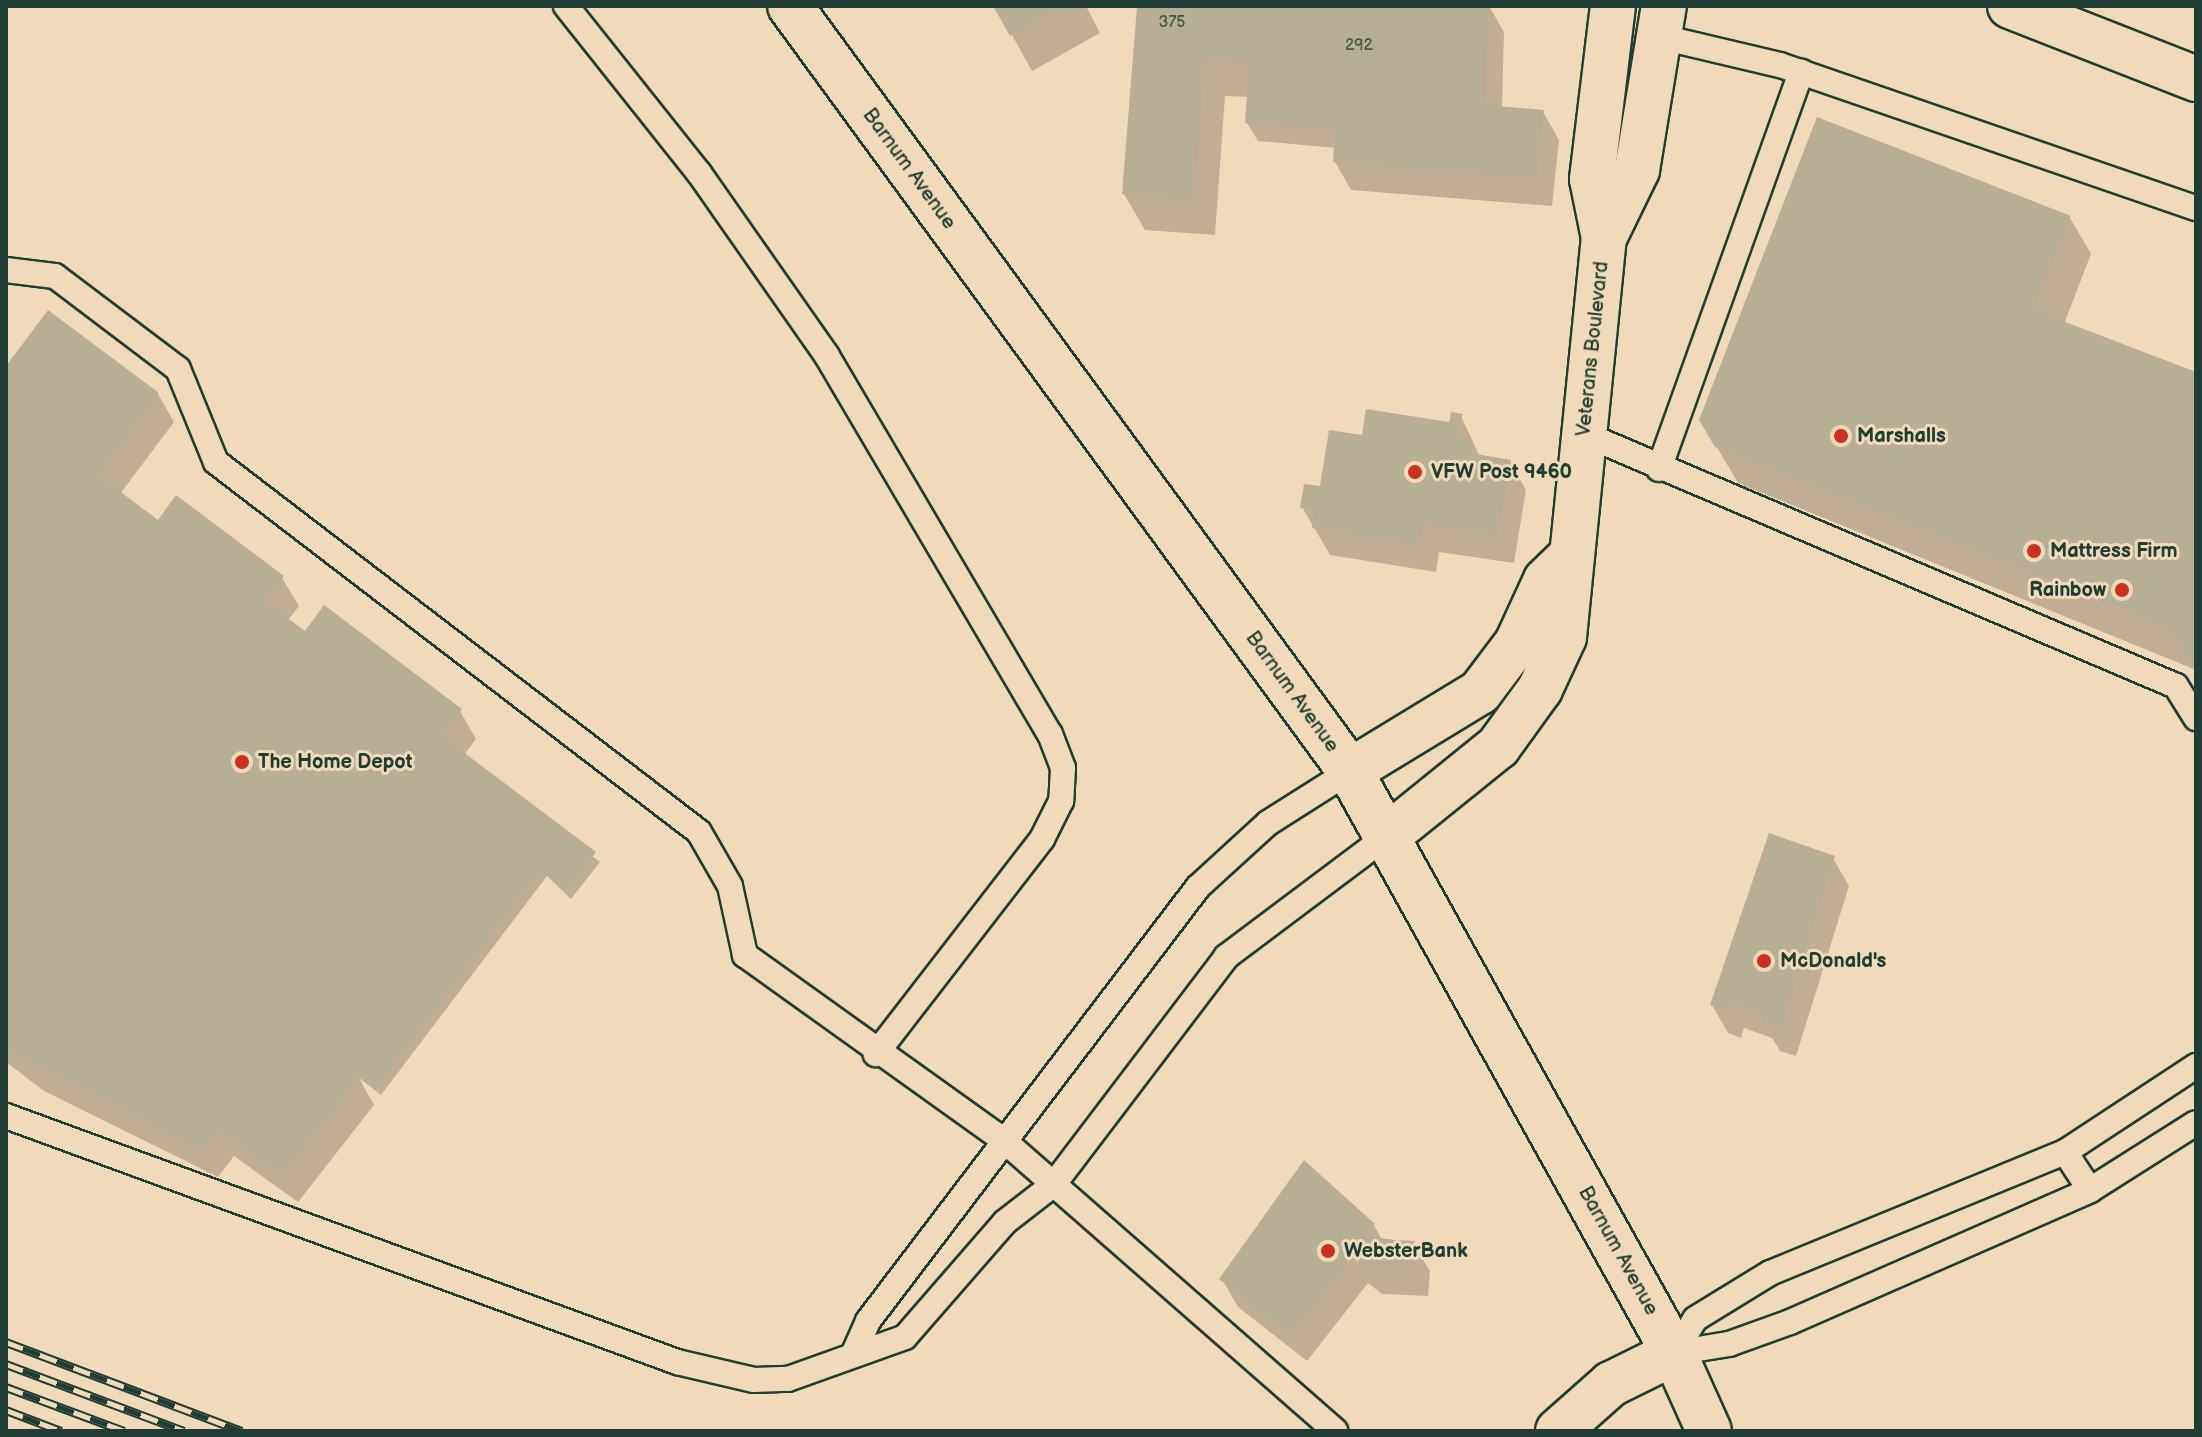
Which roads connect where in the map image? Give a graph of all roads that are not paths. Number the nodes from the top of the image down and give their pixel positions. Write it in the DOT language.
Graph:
graph roads {
  1 [pos="566,6"];
  2 [pos="790,6"];
  3 [pos="1613,6"];
  4 [pos="2010,6"];
  5 [pos="1660,21"];
  6 [pos="1801,72"];
  7 [pos="2196,79"];
  8 [pos="2196,208"];
  9 [pos="1604,238"];
  10 [pos="6,270"];
  11 [pos="1584,434"];
  12 [pos="1659,469"];
  13 [pos="1572,555"];
  14 [pos="2196,718"];
  15 [pos="1350,771"];
  16 [pos="1390,834"];
  17 [pos="876,1054"];
  18 [pos="2196,1066"];
  19 [pos="6,1116"];
  20 [pos="2196,1123"];
  21 [pos="1002,1139"];
  22 [pos="2065,1152"];
  23 [pos="1054,1184"];
  24 [pos="2090,1190"];
  25 [pos="1674,1353"];
  26 [pos="853,1355"];
  27 [pos="1335,1431"];
  28 [pos="1558,1431"];
  29 [pos="1709,1431"];
  1 -- 17 [label="lane"];
  2 -- 15 [label="main road, Barnum Avenue"];
  3 -- 9 [label="main road, Veterans Boulevard"];
  4 -- 7 [label="main road"];
  5 -- 6 [label="lane"];
  5 -- 9 [label="main road, Veterans Boulevard"];
  6 -- 8 [label="lane"];
  6 -- 12 [label="lane"];
  9 -- 11 [label="main road, Veterans Boulevard"];
  10 -- 17 [label="lane"];
  11 -- 12 [label="lane"];
  11 -- 13 [label="main road, Veterans Boulevard"];
  12 -- 14 [label="lane"];
  13 -- 15 [label="main road"];
  13 -- 16 [label="main road, Veterans Boulevard"];
  15 -- 16 [label="main road, Barnum Avenue"];
  15 -- 21 [label="lane"];
  16 -- 23 [label="lane"];
  16 -- 25 [label="main road, Barnum Avenue"];
  17 -- 21 [label="lane"];
  18 -- 22 [label="lane"];
  19 -- 26 [label="lane"];
  20 -- 24 [label="lane"];
  21 -- 23 [label="lane"];
  21 -- 26 [label="lane"];
  22 -- 24 [label="lane"];
  22 -- 25 [label="lane"];
  23 -- 26 [label="lane"];
  23 -- 27 [label="lane"];
  24 -- 25 [label="lane"];
  25 -- 28 [label="main road"];
  25 -- 29 [label="main road, Barnum Avenue"];
}
